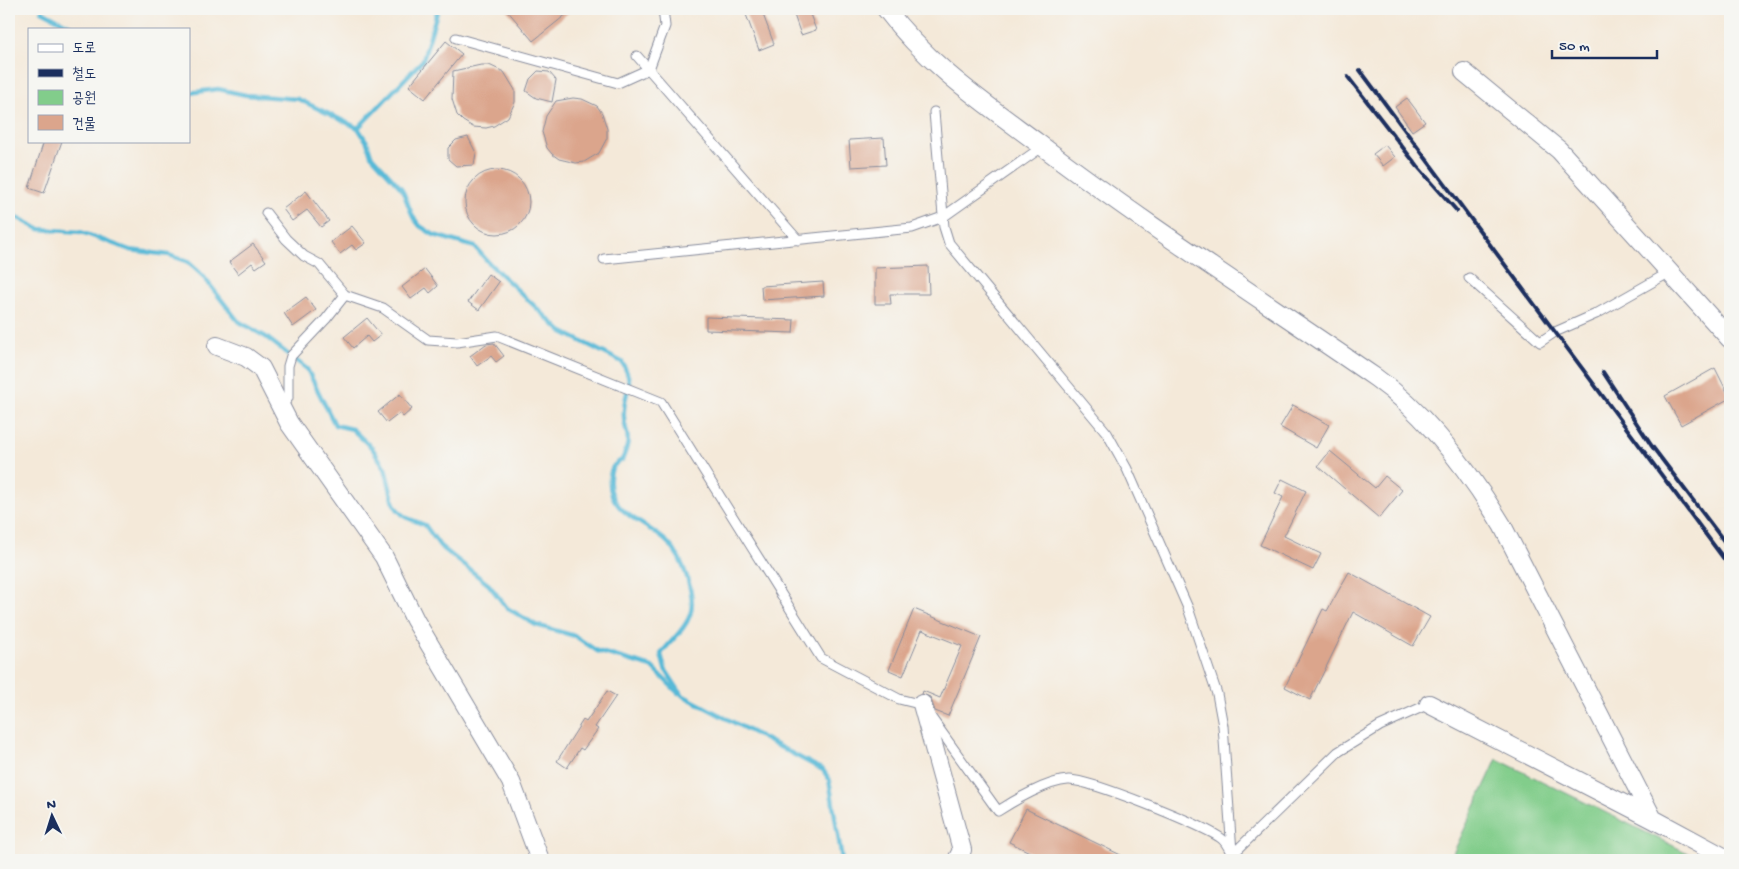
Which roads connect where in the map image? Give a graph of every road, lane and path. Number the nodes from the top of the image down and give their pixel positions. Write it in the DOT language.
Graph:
graph roads {
  1 [pos="663,9"];
  2 [pos="886,9"];
  3 [pos="456,38"];
  4 [pos="637,56"];
  5 [pos="649,69"];
  6 [pos="1464,72"];
  7 [pos="934,112"];
  8 [pos="1042,147"];
  9 [pos="266,213"];
  10 [pos="943,217"];
  11 [pos="798,240"];
  12 [pos="604,259"];
  13 [pos="1670,272"];
  14 [pos="1469,278"];
  15 [pos="345,295"];
  16 [pos="1730,339"];
  17 [pos="217,346"];
  18 [pos="281,407"];
  19 [pos="922,704"];
  20 [pos="1429,704"];
  21 [pos="1653,818"];
  22 [pos="1232,858"];
  23 [pos="540,860"];
  24 [pos="957,860"];
  25 [pos="1729,860"];
  1 -- 5 [label="lane"];
  2 -- 8 [label="street"];
  3 -- 5 [label="lane"];
  4 -- 5 [label="lane"];
  5 -- 11 [label="lane"];
  6 -- 13 [label="street"];
  7 -- 10 [label="lane"];
  8 -- 10 [label="lane"];
  8 -- 21 [label="street"];
  9 -- 15 [label="lane"];
  10 -- 11 [label="lane"];
  10 -- 22 [label="lane"];
  11 -- 12 [label="lane"];
  13 -- 14 [label="lane"];
  13 -- 16 [label="street"];
  15 -- 18 [label="lane"];
  15 -- 19 [label="lane"];
  17 -- 18 [label="street"];
  18 -- 23 [label="street"];
  19 -- 22 [label="lane"];
  19 -- 24 [label="street"];
  20 -- 21 [label="street"];
  20 -- 22 [label="lane"];
  21 -- 25 [label="street"];
}
